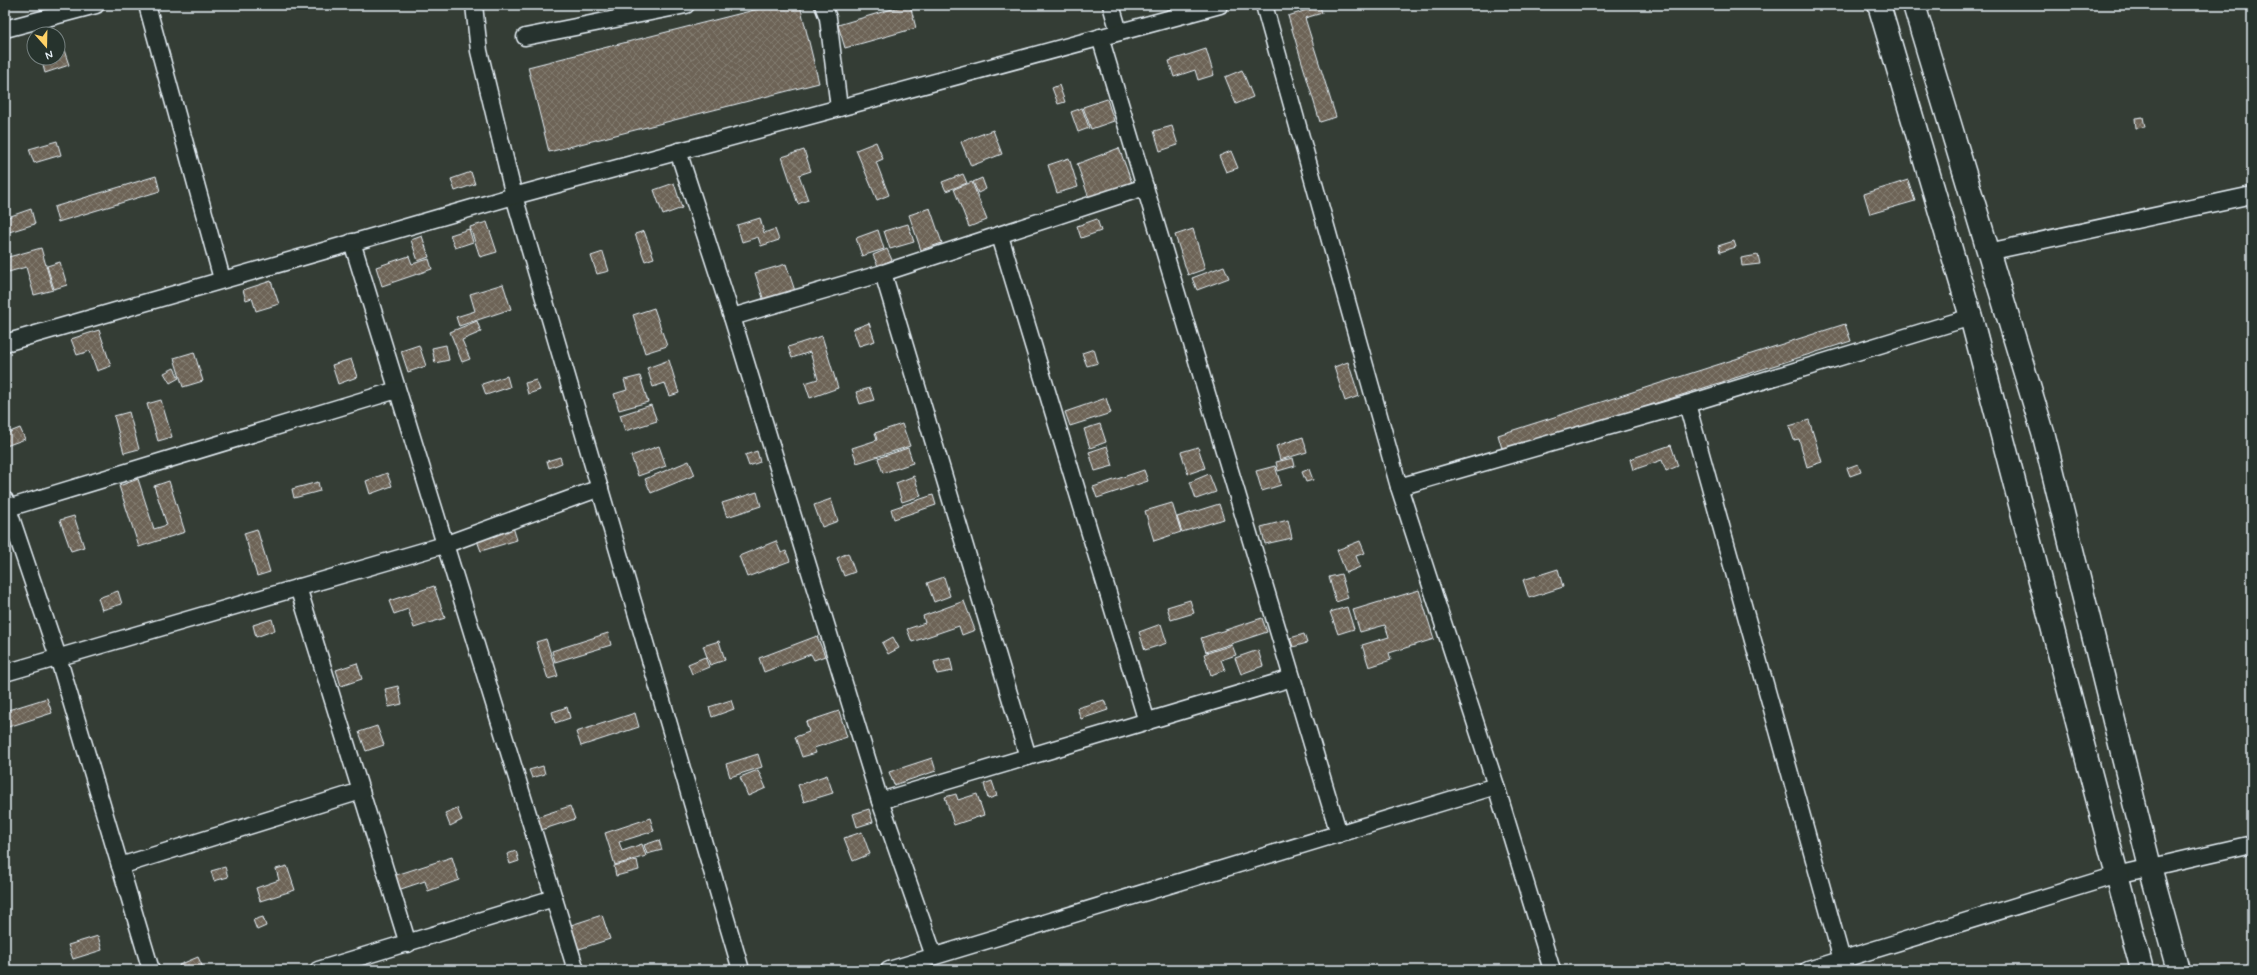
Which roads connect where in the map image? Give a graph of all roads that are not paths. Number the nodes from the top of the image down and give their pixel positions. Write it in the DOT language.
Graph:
graph roads {
  1 [pos="96,5"];
  2 [pos="146,5"];
  3 [pos="474,5"];
  4 [pos="686,5"];
  5 [pos="823,5"];
  6 [pos="1111,5"];
  7 [pos="1220,5"];
  8 [pos="1264,5"];
  9 [pos="1879,5"];
  10 [pos="1914,5"];
  11 [pos="5,29"];
  12 [pos="1119,32"];
  13 [pos="525,37"];
  14 [pos="1100,37"];
  15 [pos="839,108"];
  16 [pos="678,151"];
  17 [pos="1145,187"];
  18 [pos="2252,195"];
  19 [pos="514,196"];
  20 [pos="1000,236"];
  21 [pos="352,242"];
  22 [pos="1988,252"];
  23 [pos="884,273"];
  24 [pos="222,279"];
  25 [pos="732,317"];
  26 [pos="1971,317"];
  27 [pos="5,343"];
  28 [pos="397,390"];
  29 [pos="1687,404"];
  30 [pos="1399,487"];
  31 [pos="600,488"];
  32 [pos="6,504"];
  33 [pos="444,544"];
  34 [pos="298,587"];
  35 [pos="58,657"];
  36 [pos="5,673"];
  37 [pos="1292,678"];
  38 [pos="1147,722"];
  39 [pos="1028,757"];
  40 [pos="1496,786"];
  41 [pos="362,792"];
  42 [pos="880,801"];
  43 [pos="1339,834"];
  44 [pos="2252,844"];
  45 [pos="120,866"];
  46 [pos="2150,867"];
  47 [pos="2117,875"];
  48 [pos="554,898"];
  49 [pos="408,944"];
  50 [pos="934,956"];
  51 [pos="1842,960"];
  52 [pos="151,970"];
  53 [pos="318,970"];
  54 [pos="576,970"];
  55 [pos="742,970"];
  56 [pos="889,970"];
  57 [pos="1552,970"];
  58 [pos="1808,970"];
  59 [pos="2142,970"];
  60 [pos="2178,970"];
  1 -- 11 [label="street"];
  2 -- 24 [label="street"];
  3 -- 19 [label="street"];
  4 -- 13 [label="street"];
  5 -- 15 [label="street"];
  6 -- 12 [label="street"];
  7 -- 12 [label="street"];
  8 -- 30 [label="street"];
  9 -- 26 [label="main road"];
  10 -- 22 [label="main road"];
  12 -- 14 [label="street"];
  14 -- 15 [label="street"];
  14 -- 17 [label="street"];
  15 -- 16 [label="street"];
  16 -- 19 [label="street"];
  16 -- 25 [label="street"];
  17 -- 20 [label="street"];
  17 -- 37 [label="street"];
  18 -- 22 [label="street"];
  19 -- 21 [label="street"];
  19 -- 31 [label="street"];
  20 -- 23 [label="street"];
  20 -- 38 [label="street"];
  21 -- 24 [label="street"];
  21 -- 28 [label="street"];
  22 -- 46 [label="main road"];
  23 -- 25 [label="street"];
  23 -- 39 [label="street"];
  24 -- 27 [label="street"];
  25 -- 42 [label="street"];
  26 -- 29 [label="street"];
  26 -- 47 [label="main road"];
  28 -- 32 [label="street"];
  28 -- 33 [label="street"];
  29 -- 30 [label="street"];
  29 -- 51 [label="street"];
  30 -- 40 [label="street"];
  31 -- 33 [label="street"];
  31 -- 55 [label="street"];
  32 -- 35 [label="street"];
  33 -- 34 [label="street"];
  33 -- 48 [label="street"];
  34 -- 35 [label="street"];
  34 -- 41 [label="street"];
  35 -- 36 [label="street"];
  35 -- 45 [label="street"];
  37 -- 38 [label="street"];
  37 -- 43 [label="street"];
  38 -- 39 [label="street"];
  39 -- 42 [label="street"];
  40 -- 43 [label="street"];
  40 -- 57 [label="street"];
  41 -- 45 [label="street"];
  41 -- 49 [label="street"];
  42 -- 50 [label="street"];
  43 -- 50 [label="street"];
  44 -- 46 [label="street"];
  45 -- 52 [label="street"];
  46 -- 47 [label="street"];
  46 -- 60 [label="main road"];
  47 -- 51 [label="street"];
  47 -- 59 [label="main road"];
  48 -- 49 [label="street"];
  48 -- 54 [label="street"];
  49 -- 53 [label="street"];
  50 -- 56 [label="street"];
  51 -- 58 [label="street"];
}
